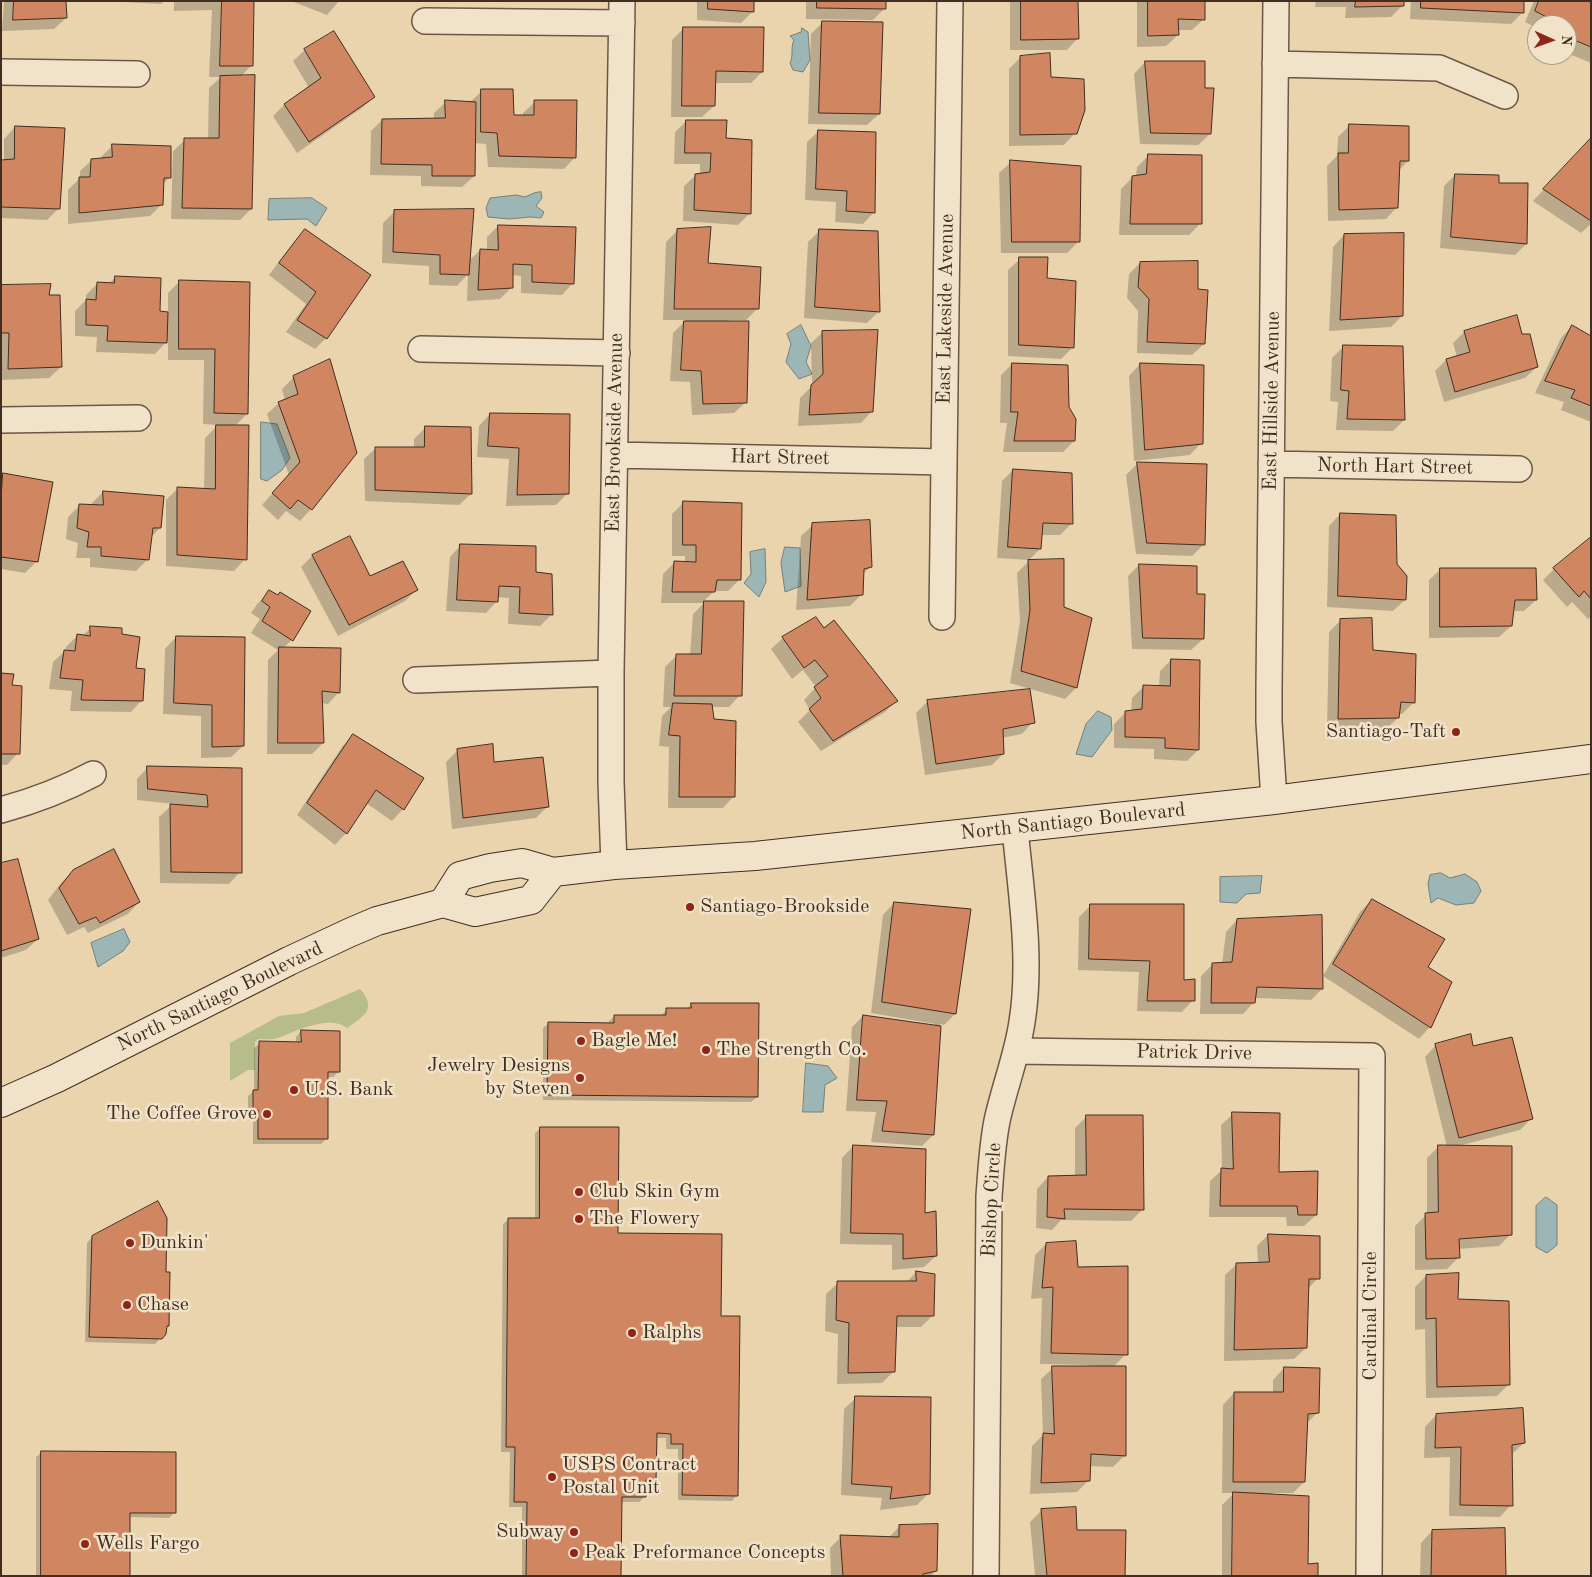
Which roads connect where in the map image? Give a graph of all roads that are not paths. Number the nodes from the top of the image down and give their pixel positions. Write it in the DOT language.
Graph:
graph roads {
  1 [pos="950,1"];
  2 [pos="1276,1"];
  3 [pos="622,12"];
  4 [pos="425,21"];
  5 [pos="1275,64"];
  6 [pos="1,72"];
  7 [pos="137,74"];
  8 [pos="1505,96"];
  9 [pos="421,349"];
  10 [pos="616,353"];
  11 [pos="138,418"];
  12 [pos="1,420"];
  13 [pos="615,455"];
  14 [pos="944,462"];
  15 [pos="1271,464"];
  16 [pos="1518,469"];
  17 [pos="942,617"];
  18 [pos="611,673"];
  19 [pos="416,680"];
  20 [pos="1591,759"];
  21 [pos="93,774"];
  22 [pos="1274,800"];
  23 [pos="1,810"];
  24 [pos="1015,829"];
  25 [pos="614,865"];
  26 [pos="553,872"];
  27 [pos="443,903"];
  28 [pos="1016,1051"];
  29 [pos="1372,1056"];
  30 [pos="1,1103"];
  31 [pos="986,1576"];
  32 [pos="1369,1576"];
  1 -- 14 [label="street, East Lakeside Avenue"];
  2 -- 5 [label="street, East Hillside Avenue"];
  3 -- 4 [label="street"];
  3 -- 10 [label="street, East Brookside Avenue"];
  5 -- 8 [label="street"];
  5 -- 15 [label="street, East Hillside Avenue"];
  6 -- 7 [label="street"];
  9 -- 10 [label="street"];
  10 -- 13 [label="street, East Brookside Avenue"];
  11 -- 12 [label="street"];
  13 -- 14 [label="street, Hart Street"];
  13 -- 18 [label="street, East Brookside Avenue"];
  14 -- 17 [label="street, East Lakeside Avenue"];
  15 -- 16 [label="street, North Hart Street"];
  15 -- 22 [label="street, East Hillside Avenue"];
  18 -- 19 [label="street"];
  18 -- 25 [label="street, East Brookside Avenue"];
  20 -- 22 [label="main road, North Santiago Boulevard"];
  21 -- 23 [label="street"];
  22 -- 24 [label="main road, North Santiago Boulevard"];
  24 -- 25 [label="main road, North Santiago Boulevard"];
  24 -- 28 [label="street, Bishop Circle"];
  25 -- 26 [label="main road, North Santiago Boulevard"];
  26 -- 27 [label="main road"];
  26 -- 27 [label="main road, North Santiago Boulevard"];
  27 -- 30 [label="main road, North Santiago Boulevard"];
  28 -- 29 [label="street, Patrick Drive"];
  28 -- 31 [label="street, Bishop Circle"];
  29 -- 32 [label="street, Cardinal Circle"];
}
